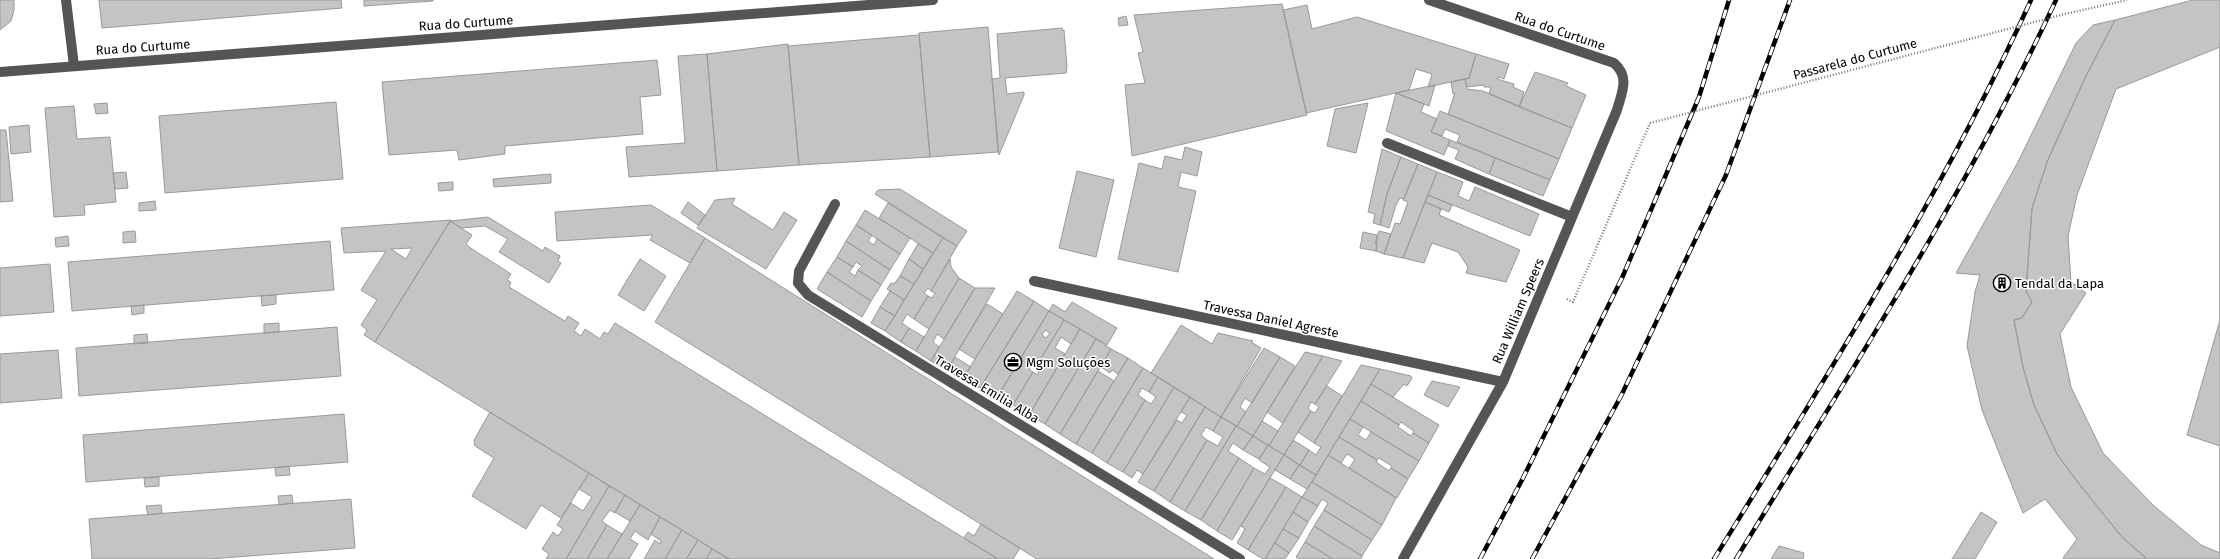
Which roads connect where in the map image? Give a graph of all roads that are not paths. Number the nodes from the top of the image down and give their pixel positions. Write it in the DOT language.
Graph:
graph roads {
  1 [pos="66,0"];
  2 [pos="933,0"];
  3 [pos="1429,0"];
  4 [pos="1614,63"];
  5 [pos="74,66"];
  6 [pos="0,72"];
  7 [pos="1387,143"];
  8 [pos="835,204"];
  9 [pos="1572,217"];
  10 [pos="1034,281"];
  11 [pos="1503,382"];
  12 [pos="1240,559"];
  13 [pos="1403,559"];
  1 -- 5 [label="street"];
  2 -- 5 [label="street, Rua do Curtume"];
  3 -- 4 [label="street, Rua do Curtume"];
  4 -- 9 [label="street, Rua William Speers"];
  5 -- 6 [label="street, Rua do Curtume"];
  7 -- 9 [label="street"];
  8 -- 12 [label="street, Travessa Emília Alba"];
  9 -- 11 [label="street, Rua William Speers"];
  10 -- 11 [label="street, Travessa Daniel Agreste"];
  11 -- 13 [label="street, Rua William Speers"];
}
